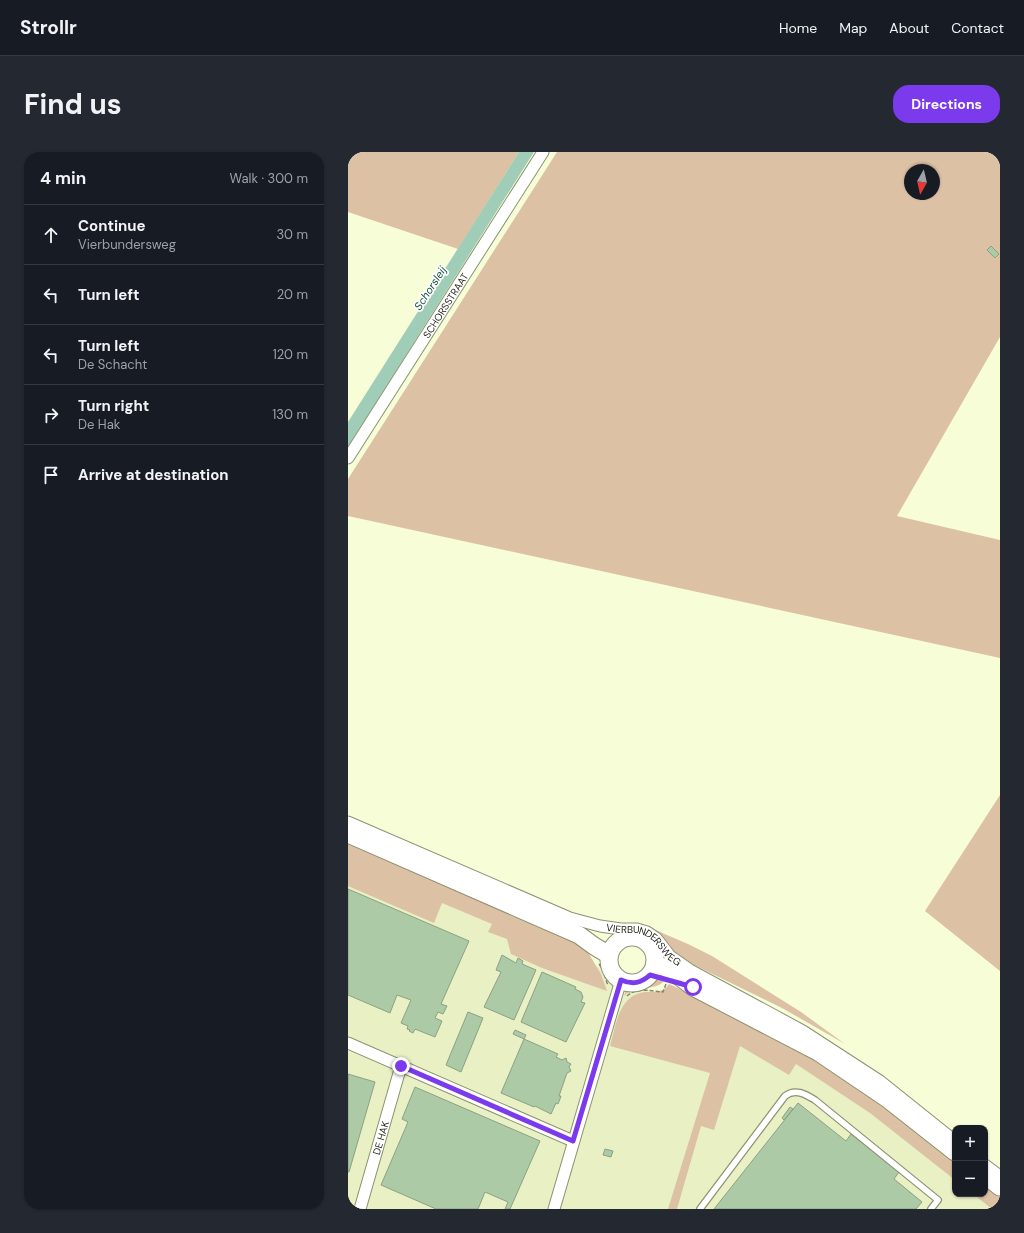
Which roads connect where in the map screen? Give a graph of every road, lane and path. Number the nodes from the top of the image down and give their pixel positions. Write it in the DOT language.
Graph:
graph roads {
  1 [pos="543,152"];
  2 [pos="348,458"];
  3 [pos="348,822"];
  4 [pos="348,834"];
  5 [pos="407,854"];
  6 [pos="613,949"];
  7 [pos="653,969"];
  8 [pos="621,980"];
  9 [pos="348,1043"];
  10 [pos="401,1066"];
  11 [pos="952,1139"];
  12 [pos="573,1141"];
  13 [pos="952,1150"];
  14 [pos="988,1166"];
  15 [pos="1000,1176"];
  16 [pos="988,1177"];
  17 [pos="1000,1187"];
  18 [pos="360,1209"];
  19 [pos="554,1209"];
  20 [pos="700,1209"];
  21 [pos="931,1209"];
  1 -- 2 [label="street, SCHORSSTRAAT"];
  3 -- 5 [label="street, VIERBUNDERSWEG"];
  4 -- 5 [label="main road, VIERBUNDERSWEG"];
  5 -- 6 [label="main road, VIERBUNDERSWEG"];
  5 -- 11 [label="street, VIERBUNDERSWEG"];
  6 -- 7 [label="main road"];
  6 -- 8 [label="main road"];
  7 -- 8 [label="main road"];
  7 -- 13 [label="main road, VIERBUNDERSWEG"];
  8 -- 12 [label="street"];
  9 -- 10 [label="street"];
  10 -- 12 [label="street"];
  10 -- 18 [label="street, DE HAK"];
  12 -- 19 [label="street"];
  14 -- 15 [label="street"];
  16 -- 17 [label="main road"];
  20 -- 21 [label="lane"];
}
